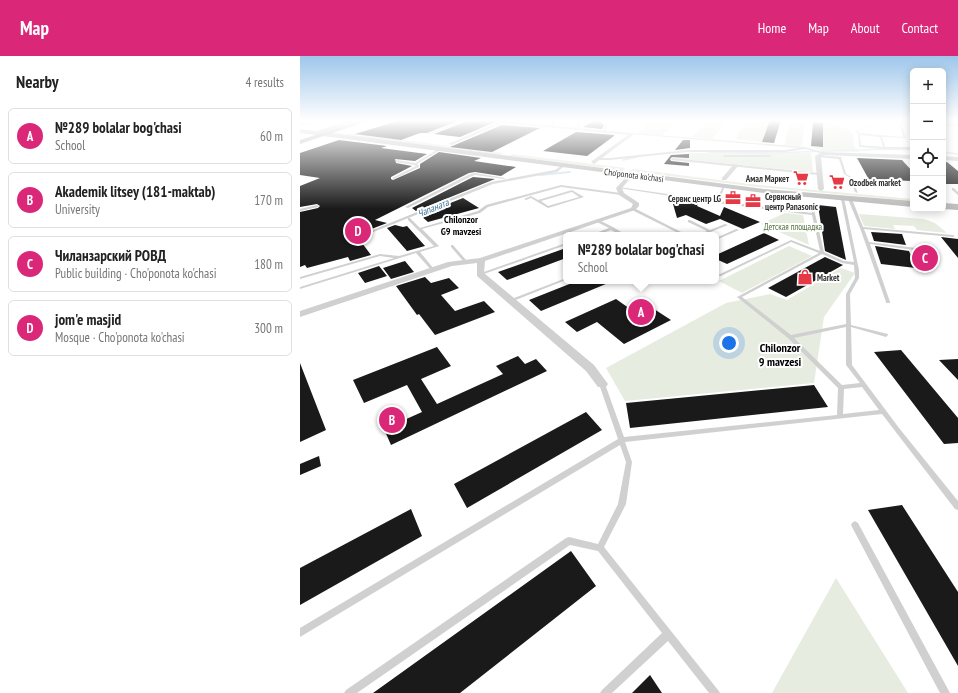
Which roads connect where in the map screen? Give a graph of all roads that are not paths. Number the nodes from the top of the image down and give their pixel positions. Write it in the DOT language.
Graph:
graph roads {
  1 [pos="440,150"];
  2 [pos="447,150"];
  3 [pos="494,150"];
  4 [pos="610,150"];
  5 [pos="794,150"];
  6 [pos="810,150"];
  7 [pos="869,150"];
  8 [pos="877,150"];
  9 [pos="872,151"];
  10 [pos="512,152"];
  11 [pos="747,153"];
  12 [pos="818,153"];
  13 [pos="724,156"];
  14 [pos="770,156"];
  15 [pos="503,157"];
  16 [pos="910,157"];
  17 [pos="946,158"];
  18 [pos="672,159"];
  19 [pos="946,159"];
  20 [pos="958,159"];
  21 [pos="596,160"];
  22 [pos="397,162"];
  23 [pos="415,164"];
  24 [pos="565,165"];
  25 [pos="736,165"];
  26 [pos="958,167"];
  27 [pos="630,172"];
  28 [pos="820,174"];
  29 [pos="392,178"];
  30 [pos="510,178"];
  31 [pos="724,182"];
  32 [pos="821,189"];
  33 [pos="953,190"];
  34 [pos="620,191"];
  35 [pos="857,192"];
  36 [pos="958,194"];
  37 [pos="906,195"];
  38 [pos="946,198"];
  39 [pos="958,198"];
  40 [pos="846,199"];
  41 [pos="507,201"];
  42 [pos="538,201"];
  43 [pos="717,202"];
  44 [pos="910,204"];
  45 [pos="317,206"];
  46 [pos="812,206"];
  47 [pos="946,206"];
  48 [pos="408,207"];
  49 [pos="958,207"];
  50 [pos="633,209"];
  51 [pos="300,210"];
  52 [pos="814,214"];
  53 [pos="409,219"];
  54 [pos="598,221"];
  55 [pos="689,221"];
  56 [pos="726,225"];
  57 [pos="612,228"];
  58 [pos="862,228"];
  59 [pos="419,229"];
  60 [pos="737,230"];
  61 [pos="710,231"];
  62 [pos="565,232"];
  63 [pos="601,232"];
  64 [pos="619,232"];
  65 [pos="679,232"];
  66 [pos="563,233"];
  67 [pos="360,236"];
  68 [pos="953,236"];
  69 [pos="719,238"];
  70 [pos="867,243"];
  71 [pos="563,245"];
  72 [pos="452,246"];
  73 [pos="417,252"];
  74 [pos="822,253"];
  75 [pos="402,257"];
  76 [pos="465,260"];
  77 [pos="480,260"];
  78 [pos="923,261"];
  79 [pos="856,264"];
  80 [pos="434,270"];
  81 [pos="480,274"];
  82 [pos="720,275"];
  83 [pos="300,278"];
  84 [pos="563,280"];
  85 [pos="300,288"];
  86 [pos="511,300"];
  87 [pos="888,302"];
  88 [pos="300,314"];
  89 [pos="847,325"];
  90 [pos="886,335"];
  91 [pos="790,337"];
  92 [pos="602,384"];
  93 [pos="864,385"];
  94 [pos="841,387"];
  95 [pos="884,412"];
  96 [pos="840,417"];
  97 [pos="622,440"];
  98 [pos="958,507"];
  99 [pos="855,525"];
  100 [pos="600,548"];
  101 [pos="300,633"];
  102 [pos="668,634"];
  103 [pos="349,693"];
  104 [pos="605,693"];
  105 [pos="715,693"];
  106 [pos="945,693"];
  1 -- 23 [label="lane"];
  2 -- 15 [label="main road, Cho'ponota ko'chasi"];
  3 -- 10 [label="main road, Cho'ponota ko'chasi"];
  4 -- 21 [label="street"];
  5 -- 11 [label="lane"];
  6 -- 12 [label="lane"];
  7 -- 9 [label="lane"];
  8 -- 9 [label="lane"];
  9 -- 12 [label="street"];
  9 -- 16 [label="street"];
  10 -- 15 [label="main road"];
  10 -- 21 [label="main road, Cho'ponota ko'chasi"];
  11 -- 13 [label="lane"];
  11 -- 14 [label="lane"];
  11 -- 21 [label="lane"];
  12 -- 28 [label="street"];
  12 -- 35 [label="lane"];
  15 -- 24 [label="main road, Cho'ponota ko'chasi"];
  17 -- 20 [label="street"];
  18 -- 25 [label="lane"];
  19 -- 26 [label="street"];
  21 -- 27 [label="main road, Cho'ponota ko'chasi"];
  22 -- 23 [label="lane"];
  23 -- 29 [label="lane"];
  24 -- 27 [label="main road, Cho'ponota ko'chasi"];
  24 -- 30 [label="lane"];
  25 -- 28 [label="lane"];
  25 -- 31 [label="street"];
  27 -- 31 [label="main road, Cho'ponota ko'chasi"];
  27 -- 34 [label="street"];
  28 -- 32 [label="street"];
  30 -- 48 [label="lane"];
  30 -- 67 [label="lane"];
  31 -- 32 [label="main road, Cho'ponota ko'chasi"];
  31 -- 40 [label="main road, Cho'ponota ko'chasi"];
  31 -- 43 [label="lane"];
  32 -- 35 [label="main road, Cho'ponota ko'chasi"];
  33 -- 36 [label="lane"];
  34 -- 41 [label="lane"];
  34 -- 43 [label="lane"];
  34 -- 50 [label="street"];
  35 -- 37 [label="main road, Cho'ponota ko'chasi"];
  38 -- 39 [label="main road"];
  40 -- 44 [label="main road, Cho'ponota ko'chasi"];
  40 -- 58 [label="lane"];
  40 -- 79 [label="lane"];
  41 -- 42 [label="lane"];
  41 -- 59 [label="lane"];
  42 -- 42 [label="lane"];
  43 -- 52 [label="lane"];
  45 -- 51 [label="lane"];
  46 -- 52 [label="lane"];
  47 -- 49 [label="main road"];
  50 -- 54 [label="street"];
  50 -- 65 [label="lane"];
  52 -- 74 [label="lane"];
  53 -- 59 [label="lane"];
  54 -- 57 [label="lane"];
  54 -- 62 [label="street"];
  55 -- 61 [label="lane"];
  56 -- 61 [label="lane"];
  57 -- 63 [label="lane"];
  57 -- 64 [label="lane"];
  58 -- 68 [label="lane"];
  58 -- 70 [label="lane"];
  59 -- 73 [label="lane"];
  60 -- 69 [label="lane"];
  66 -- 77 [label="street"];
  70 -- 78 [label="lane"];
  70 -- 87 [label="lane"];
  71 -- 81 [label="lane"];
  72 -- 76 [label="lane"];
  73 -- 75 [label="lane"];
  73 -- 80 [label="lane"];
  74 -- 79 [label="lane"];
  74 -- 82 [label="lane"];
  74 -- 91 [label="lane"];
  75 -- 83 [label="lane"];
  75 -- 85 [label="lane"];
  76 -- 77 [label="street"];
  76 -- 80 [label="street"];
  76 -- 81 [label="street"];
  77 -- 81 [label="street"];
  79 -- 89 [label="lane"];
  80 -- 88 [label="street"];
  81 -- 86 [label="street"];
  84 -- 86 [label="lane"];
  86 -- 92 [label="street"];
  89 -- 90 [label="lane"];
  89 -- 91 [label="lane"];
  89 -- 93 [label="lane"];
  91 -- 94 [label="lane"];
  92 -- 97 [label="lane"];
  93 -- 94 [label="lane"];
  93 -- 95 [label="lane"];
  94 -- 96 [label="lane"];
  95 -- 96 [label="lane"];
  95 -- 98 [label="lane"];
  96 -- 97 [label="lane"];
  97 -- 100 [label="lane"];
  97 -- 101 [label="lane"];
  99 -- 106 [label="lane"];
  100 -- 102 [label="lane"];
  100 -- 103 [label="lane"];
  102 -- 104 [label="lane"];
  102 -- 105 [label="lane"];
}
